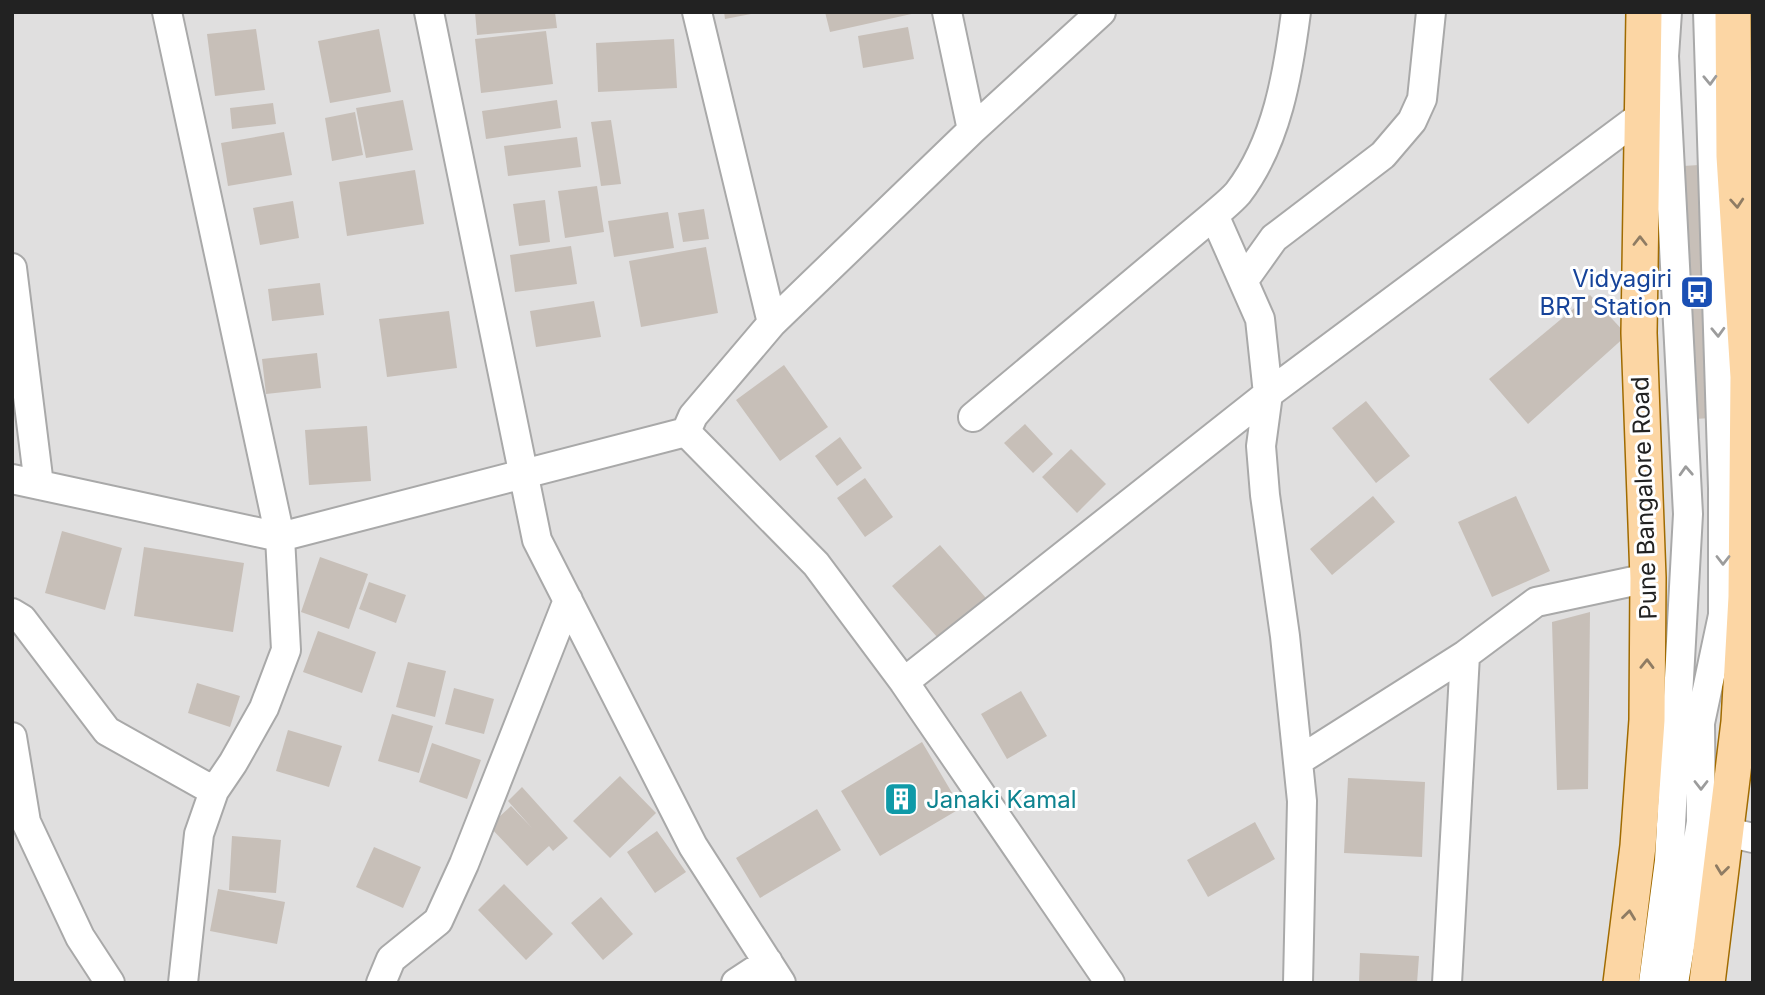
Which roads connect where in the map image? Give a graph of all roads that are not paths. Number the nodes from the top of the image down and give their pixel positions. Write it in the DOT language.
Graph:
graph roads {
  1 [pos="167,12"];
  2 [pos="429,12"];
  3 [pos="697,12"];
  4 [pos="947,12"];
  5 [pos="1101,12"];
  6 [pos="1296,12"];
  7 [pos="1431,12"];
  8 [pos="1644,12"];
  9 [pos="1667,12"];
  10 [pos="1708,12"];
  11 [pos="1733,12"];
  12 [pos="1641,116"];
  13 [pos="972,130"];
  14 [pos="1214,215"];
  15 [pos="12,268"];
  16 [pos="1244,280"];
  17 [pos="772,323"];
  18 [pos="1268,394"];
  19 [pos="973,417"];
  20 [pos="687,432"];
  21 [pos="523,473"];
  22 [pos="26,482"];
  23 [pos="280,537"];
  24 [pos="1648,578"];
  25 [pos="568,600"];
  26 [pos="12,614"];
  27 [pos="1465,655"];
  28 [pos="904,682"];
  29 [pos="1746,716"];
  30 [pos="1675,722"];
  31 [pos="12,737"];
  32 [pos="1298,761"];
  33 [pos="214,791"];
  34 [pos="1740,835"];
  35 [pos="774,972"];
  36 [pos="110,983"];
  37 [pos="183,983"];
  38 [pos="381,983"];
  39 [pos="736,983"];
  40 [pos="1110,983"];
  41 [pos="1298,983"];
  42 [pos="1447,983"];
  43 [pos="1621,983"];
  44 [pos="1653,983"];
  45 [pos="1674,983"];
  46 [pos="1707,983"];
  1 -- 23 [label="street"];
  2 -- 21 [label="street"];
  3 -- 17 [label="street"];
  4 -- 13 [label="street"];
  5 -- 13 [label="street"];
  6 -- 14 [label="street"];
  7 -- 16 [label="street"];
  8 -- 12 [label="main road, Pune Bangalore Road"];
  30 -- 9 [label="street, one-way"];
  10 -- 30 [label="street, one-way"];
  11 -- 29 [label="main road, one-way"];
  12 -- 18 [label="street"];
  24 -- 12 [label="main road, Pune Bangalore Road, one-way"];
  13 -- 17 [label="street"];
  14 -- 16 [label="street"];
  14 -- 19 [label="street"];
  15 -- 22 [label="street"];
  16 -- 18 [label="street"];
  17 -- 20 [label="street"];
  18 -- 28 [label="street"];
  18 -- 32 [label="street"];
  20 -- 21 [label="street"];
  20 -- 28 [label="street"];
  21 -- 23 [label="street"];
  21 -- 25 [label="street"];
  22 -- 23 [label="street"];
  23 -- 33 [label="street"];
  24 -- 27 [label="street"];
  30 -- 24 [label="main road, Pune Bangalore Road, one-way"];
  25 -- 35 [label="street"];
  25 -- 38 [label="street"];
  26 -- 33 [label="street"];
  27 -- 32 [label="street"];
  27 -- 42 [label="street"];
  28 -- 40 [label="street"];
  29 -- 30 [label="street"];
  29 -- 34 [label="main road"];
  43 -- 30 [label="main road, Pune Bangalore Road, one-way"];
  30 -- 44 [label="street"];
  30 -- 45 [label="street, one-way"];
  31 -- 36 [label="street"];
  32 -- 41 [label="street"];
  33 -- 37 [label="street"];
  34 -- 46 [label="main road, one-way"];
  35 -- 39 [label="street"];
}
